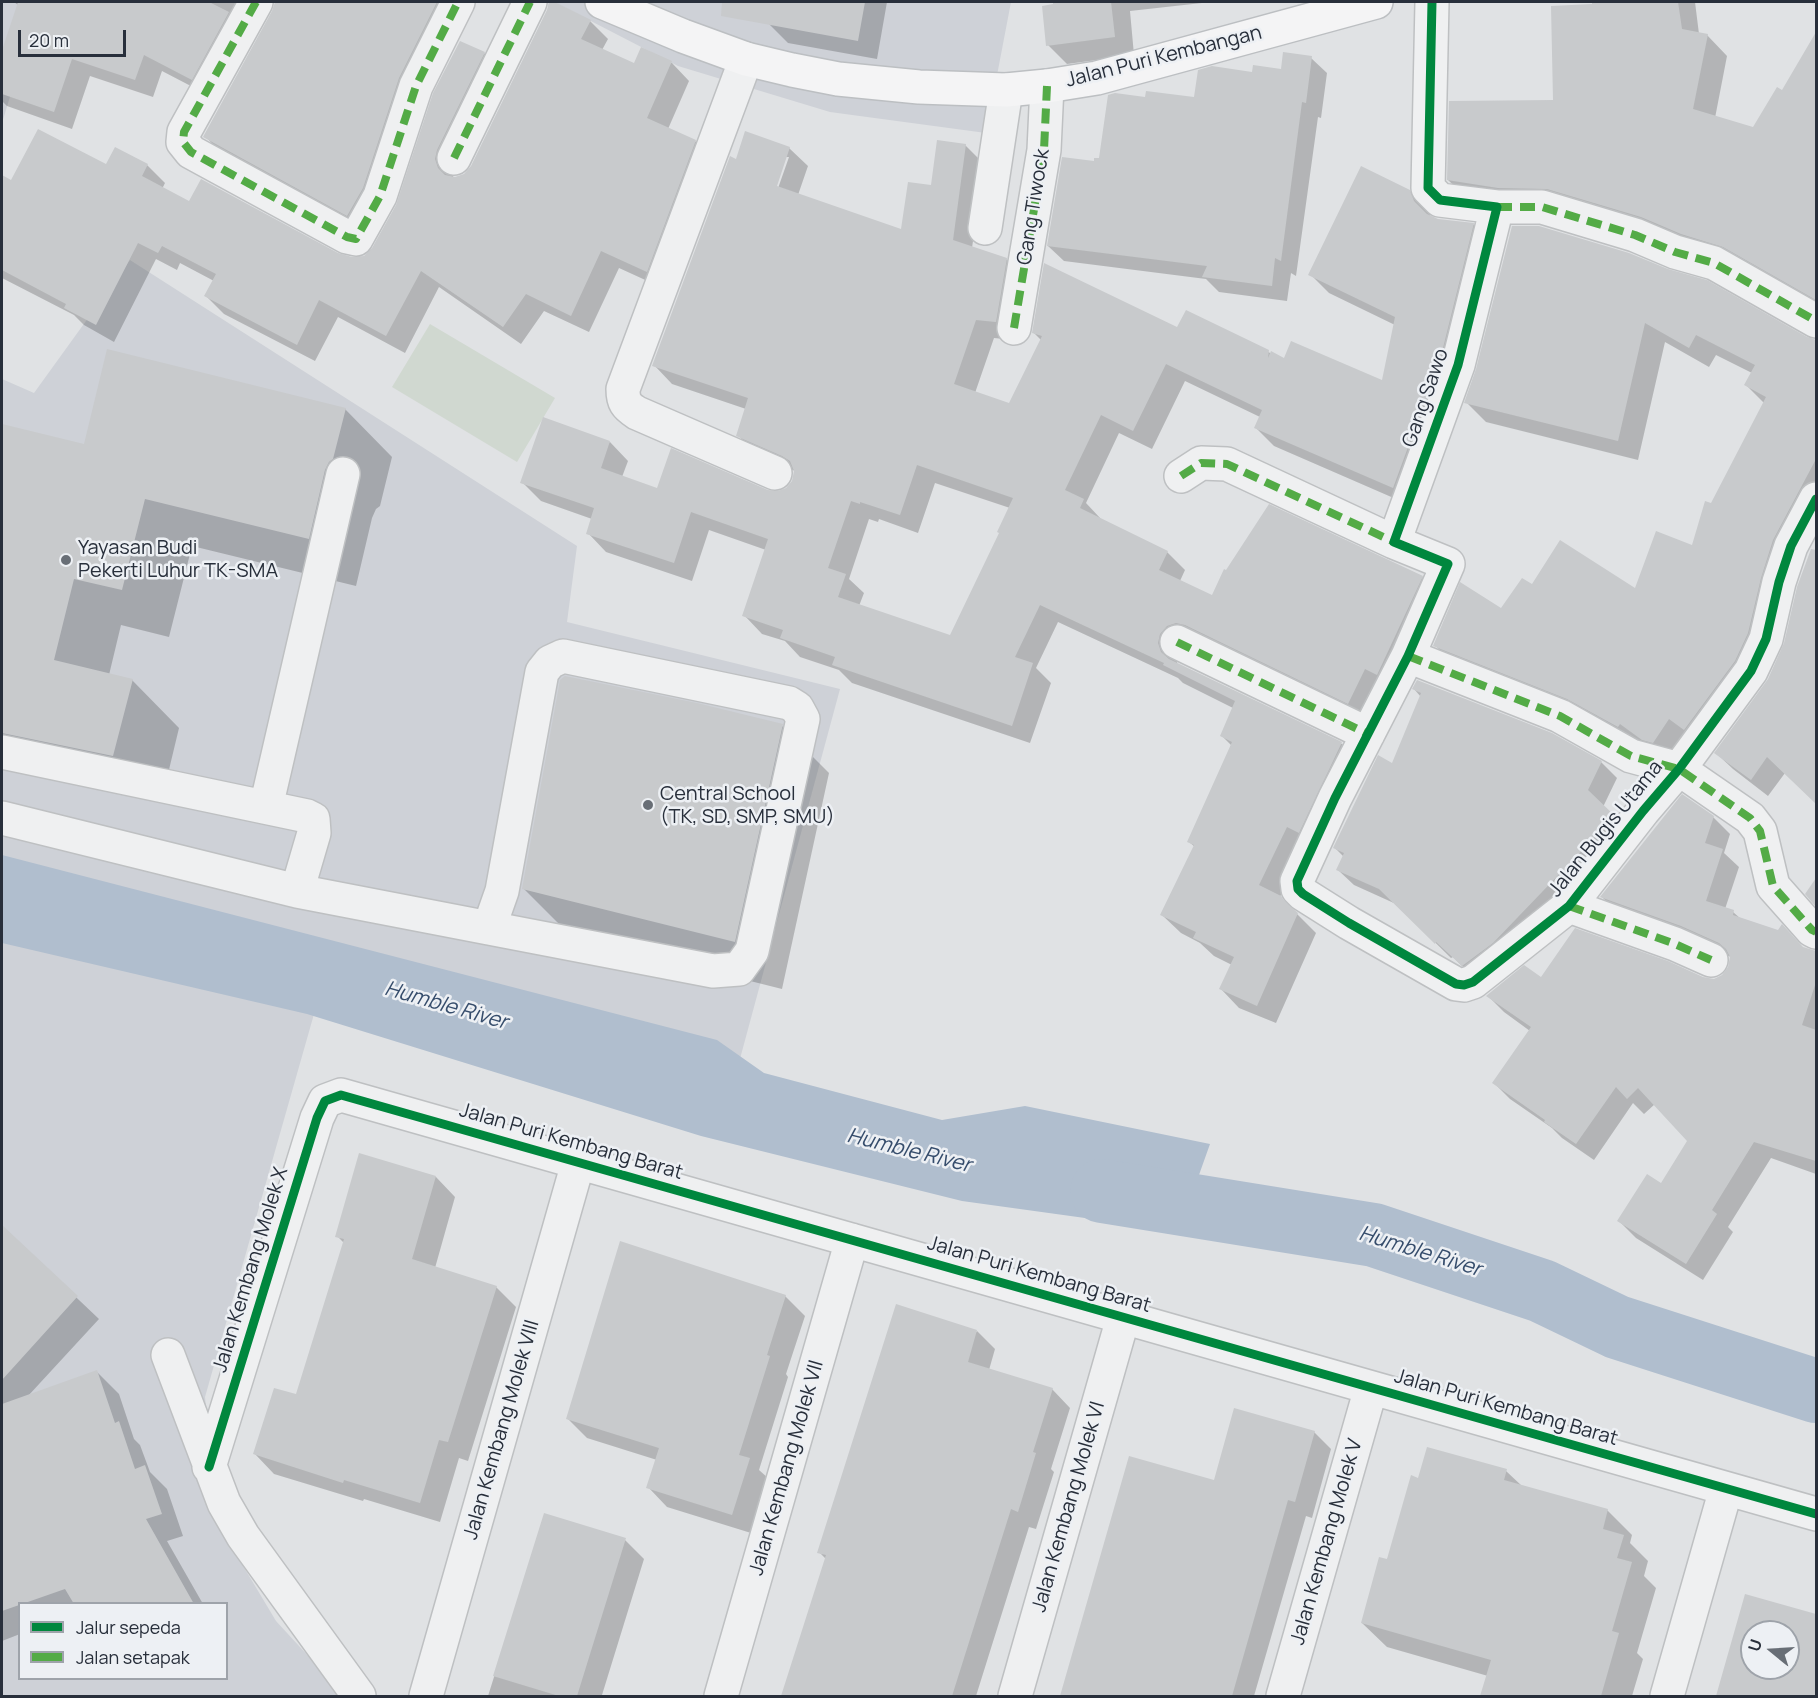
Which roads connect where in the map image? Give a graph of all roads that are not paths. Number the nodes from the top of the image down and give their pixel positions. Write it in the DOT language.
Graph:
graph roads {
  1 [pos="256,2"];
  2 [pos="458,2"];
  3 [pos="530,2"];
  4 [pos="602,2"];
  5 [pos="1376,2"];
  6 [pos="1432,2"];
  7 [pos="746,59"];
  8 [pos="1047,86"];
  9 [pos="1006,90"];
  10 [pos="454,158"];
  11 [pos="1497,207"];
  12 [pos="985,228"];
  13 [pos="1816,321"];
  14 [pos="1014,328"];
  15 [pos="775,473"];
  16 [pos="343,474"];
  17 [pos="1180,476"];
  18 [pos="1816,499"];
  19 [pos="1394,542"];
  20 [pos="1177,642"];
  21 [pos="1408,656"];
  22 [pos="1368,734"];
  23 [pos="2,752"];
  24 [pos="1679,769"];
  25 [pos="266,807"];
  26 [pos="2,818"];
  27 [pos="297,891"];
  28 [pos="1569,906"];
  29 [pos="489,928"];
  30 [pos="1816,932"];
  31 [pos="1711,960"];
  32 [pos="341,1095"];
  33 [pos="578,1162"];
  34 [pos="852,1240"];
  35 [pos="1123,1318"];
  36 [pos="168,1355"];
  37 [pos="1371,1388"];
  38 [pos="209,1467"];
  39 [pos="1726,1489"];
  40 [pos="1816,1514"];
  41 [pos="359,1696"];
  42 [pos="426,1696"];
  43 [pos="721,1696"];
  44 [pos="1015,1696"];
  45 [pos="1283,1696"];
  46 [pos="1667,1696"];
  1 -- 2 [label="street"];
  3 -- 10 [label="street"];
  4 -- 7 [label="main road, Jalan Puri Kembangan"];
  5 -- 8 [label="main road, Jalan Puri Kembangan"];
  6 -- 11 [label="street"];
  7 -- 9 [label="main road, Jalan Puri Kembangan"];
  7 -- 15 [label="street"];
  8 -- 9 [label="main road, Jalan Puri Kembangan"];
  8 -- 14 [label="street, Gang Tiwock"];
  9 -- 12 [label="street"];
  11 -- 13 [label="street"];
  11 -- 19 [label="street, Gang Sawo"];
  16 -- 25 [label="street"];
  17 -- 19 [label="street"];
  18 -- 24 [label="street, Jalan Bugis Utama"];
  19 -- 21 [label="street"];
  20 -- 22 [label="street"];
  21 -- 22 [label="street"];
  21 -- 24 [label="street"];
  22 -- 28 [label="street, Jalan Bugis Utama"];
  23 -- 25 [label="street"];
  24 -- 28 [label="street, Jalan Bugis Utama"];
  24 -- 30 [label="street"];
  25 -- 27 [label="street"];
  26 -- 27 [label="street"];
  27 -- 29 [label="street"];
  28 -- 31 [label="street"];
  29 -- 29 [label="street"];
  32 -- 33 [label="street, Jalan Puri Kembang Barat"];
  32 -- 38 [label="street, Jalan Kembang Molek X"];
  33 -- 34 [label="street, Jalan Puri Kembang Barat"];
  33 -- 42 [label="street, Jalan Kembang Molek VIII"];
  34 -- 35 [label="street, Jalan Puri Kembang Barat"];
  34 -- 43 [label="street, Jalan Kembang Molek VII"];
  35 -- 37 [label="street, Jalan Puri Kembang Barat"];
  35 -- 44 [label="street, Jalan Kembang Molek VI"];
  36 -- 38 [label="street"];
  37 -- 39 [label="street, Jalan Puri Kembang Barat"];
  37 -- 45 [label="street, Jalan Kembang Molek V"];
  38 -- 41 [label="street"];
  39 -- 40 [label="street, Jalan Puri Kembang Barat"];
  39 -- 46 [label="street"];
}
